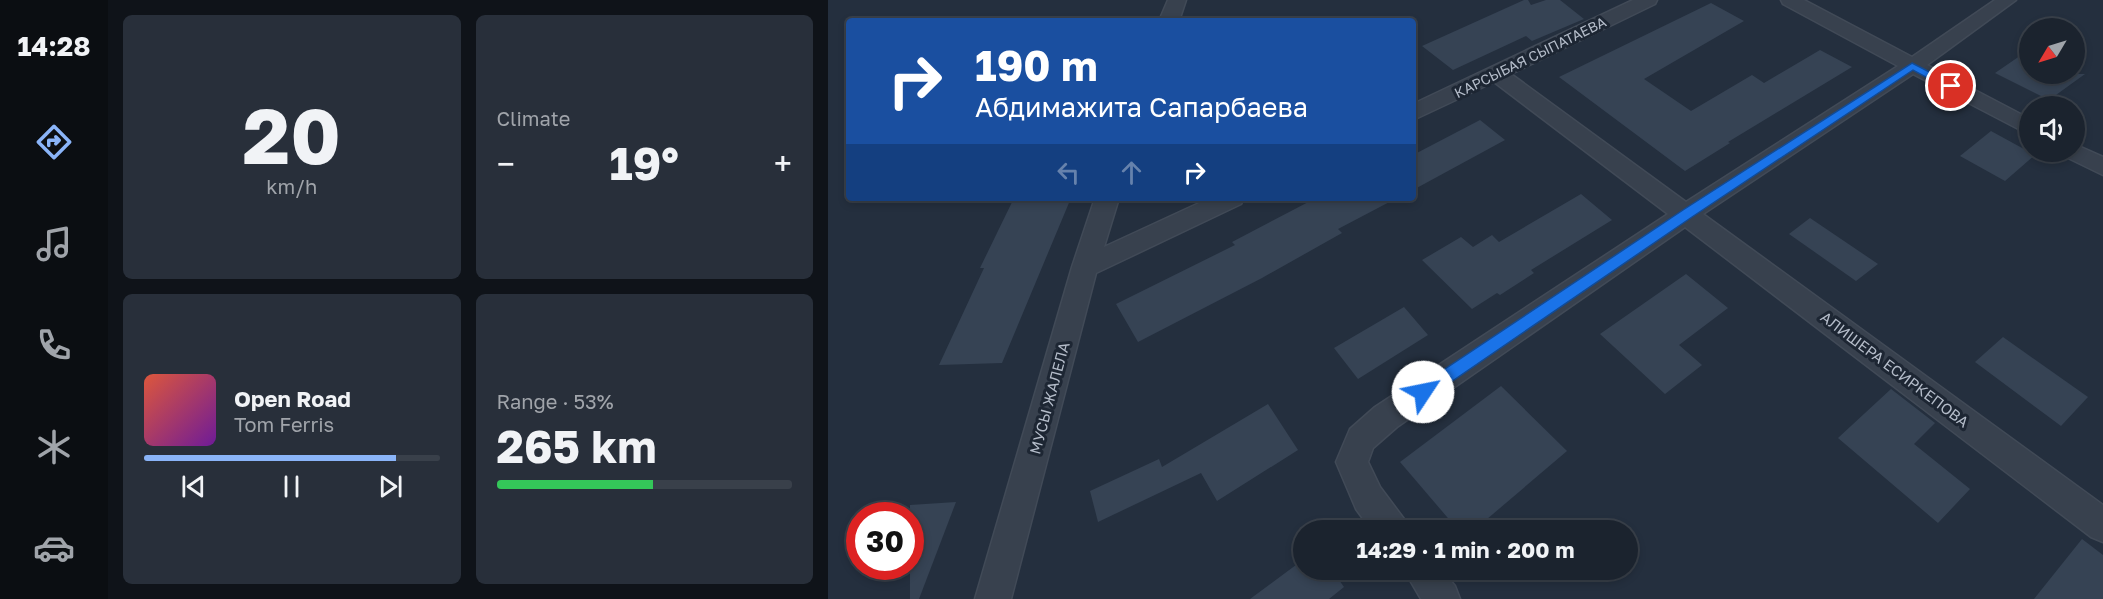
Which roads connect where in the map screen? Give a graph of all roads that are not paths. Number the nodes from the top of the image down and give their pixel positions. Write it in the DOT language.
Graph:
graph roads {
  1 [pos="1178,0"];
  2 [pos="1648,0"];
  3 [pos="1790,0"];
  4 [pos="2007,0"];
  5 [pos="1170,18"];
  6 [pos="1912,66"];
  7 [pos="1497,74"];
  8 [pos="1416,112"];
  9 [pos="2019,122"];
  10 [pos="2085,158"];
  11 [pos="2103,167"];
  12 [pos="1106,201"];
  13 [pos="1226,201"];
  14 [pos="1687,213"];
  15 [pos="1085,267"];
  16 [pos="1384,520"];
  17 [pos="2103,525"];
  18 [pos="1428,580"];
  19 [pos="993,599"];
  20 [pos="1442,599"];
  1 -- 5 [label="street"];
  2 -- 7 [label="street, КАРСЫБАЯ СЫПАТАЕВА"];
  3 -- 6 [label="street"];
  4 -- 6 [label="street"];
  6 -- 9 [label="street"];
  6 -- 14 [label="street"];
  7 -- 8 [label="street, КАРСЫБАЯ СЫПАТАЕВА"];
  7 -- 14 [label="street, АЛИШЕРА ЕСИРКЕПОВА"];
  10 -- 11 [label="street"];
  12 -- 15 [label="street, МУСЫ ЖАЛЕЛА"];
  13 -- 15 [label="street"];
  14 -- 16 [label="street"];
  14 -- 17 [label="street, АЛИШЕРА ЕСИРКЕПОВА"];
  15 -- 19 [label="street, МУСЫ ЖАЛЕЛА"];
  18 -- 20 [label="street"];
}
